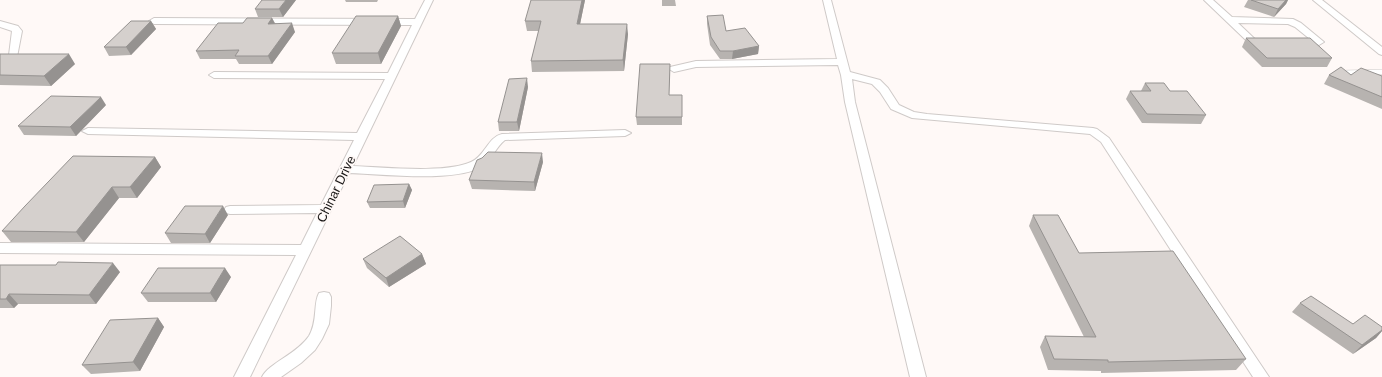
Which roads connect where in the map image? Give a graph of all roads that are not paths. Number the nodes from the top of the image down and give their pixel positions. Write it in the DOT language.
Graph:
graph roads {
  1 [pos="429,0"];
  2 [pos="827,0"];
  3 [pos="1208,0"];
  4 [pos="1317,0"];
  5 [pos="1229,20"];
  6 [pos="154,21"];
  7 [pos="418,22"];
  8 [pos="0,24"];
  9 [pos="1253,42"];
  10 [pos="1319,42"];
  11 [pos="1382,52"];
  12 [pos="14,55"];
  13 [pos="674,69"];
  14 [pos="844,70"];
  15 [pos="1382,72"];
  16 [pos="1339,73"];
  17 [pos="214,76"];
  18 [pos="391,76"];
  19 [pos="88,131"];
  20 [pos="625,133"];
  21 [pos="362,137"];
  22 [pos="346,170"];
  23 [pos="326,209"];
  24 [pos="230,210"];
  25 [pos="0,248"];
  26 [pos="306,250"];
  27 [pos="324,297"];
  28 [pos="242,377"];
  29 [pos="270,377"];
  30 [pos="918,377"];
  31 [pos="1261,377"];
  1 -- 7 [label="street, Chinar Drive"];
  2 -- 14 [label="street"];
  3 -- 5 [label="street"];
  4 -- 11 [label="street"];
  5 -- 9 [label="street"];
  5 -- 10 [label="street"];
  6 -- 7 [label="street"];
  7 -- 18 [label="street, Chinar Drive"];
  8 -- 12 [label="street"];
  13 -- 14 [label="street"];
  14 -- 30 [label="street"];
  14 -- 31 [label="street"];
  15 -- 16 [label="lane"];
  17 -- 18 [label="street"];
  18 -- 21 [label="street, Chinar Drive"];
  19 -- 21 [label="street"];
  20 -- 22 [label="street"];
  21 -- 22 [label="street, Chinar Drive"];
  22 -- 23 [label="street, Chinar Drive"];
  23 -- 24 [label="street"];
  23 -- 26 [label="street, Chinar Drive"];
  25 -- 26 [label="street"];
  26 -- 28 [label="street, Chinar Drive"];
  27 -- 29 [label="street"];
}
